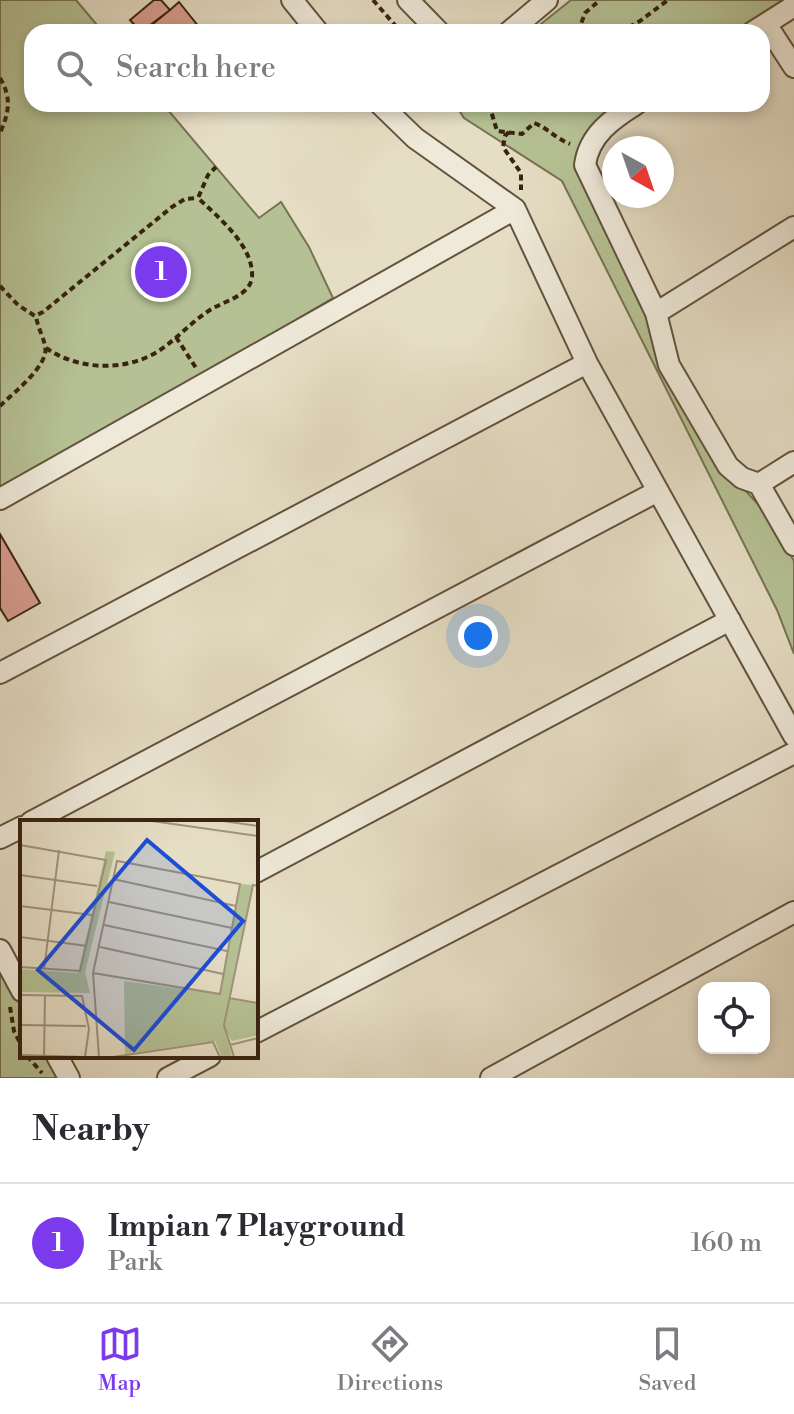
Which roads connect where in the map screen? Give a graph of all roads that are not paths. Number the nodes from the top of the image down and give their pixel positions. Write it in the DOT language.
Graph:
graph roads {
  1 [pos="292,0"];
  2 [pos="408,0"];
  3 [pos="547,0"];
  4 [pos="794,6"];
  5 [pos="312,24"];
  6 [pos="431,24"];
  7 [pos="518,24"];
  8 [pos="765,24"];
  9 [pos="770,40"];
  10 [pos="794,67"];
  11 [pos="388,112"];
  12 [pos="625,112"];
  13 [pos="515,209"];
  14 [pos="794,227"];
  15 [pos="656,313"];
  16 [pos="587,363"];
  17 [pos="794,462"];
  18 [pos="759,484"];
  19 [pos="658,491"];
  20 [pos="0,499"];
  21 [pos="794,545"];
  22 [pos="730,620"];
  23 [pos="0,673"];
  24 [pos="794,736"];
  25 [pos="794,753"];
  26 [pos="35,820"];
  27 [pos="20,828"];
  28 [pos="0,838"];
  29 [pos="258,871"];
  30 [pos="794,912"];
  31 [pos="0,950"];
  32 [pos="14,993"];
  33 [pos="258,1031"];
  34 [pos="58,1058"];
  35 [pos="206,1058"];
  36 [pos="69,1078"];
  37 [pos="168,1078"];
  38 [pos="491,1078"];
  1 -- 5 [label="street"];
  2 -- 6 [label="street"];
  3 -- 7 [label="street"];
  4 -- 8 [label="street"];
  9 -- 10 [label="street"];
  11 -- 13 [label="street"];
  12 -- 15 [label="street"];
  13 -- 16 [label="street"];
  13 -- 20 [label="street"];
  14 -- 15 [label="street"];
  15 -- 18 [label="street"];
  16 -- 19 [label="street"];
  16 -- 23 [label="street"];
  17 -- 18 [label="street"];
  18 -- 21 [label="street"];
  19 -- 22 [label="street"];
  19 -- 26 [label="street"];
  22 -- 24 [label="street"];
  22 -- 29 [label="street"];
  25 -- 33 [label="street"];
  27 -- 28 [label="street"];
  30 -- 38 [label="street"];
  31 -- 32 [label="street"];
  34 -- 36 [label="street"];
  35 -- 37 [label="street"];
}
